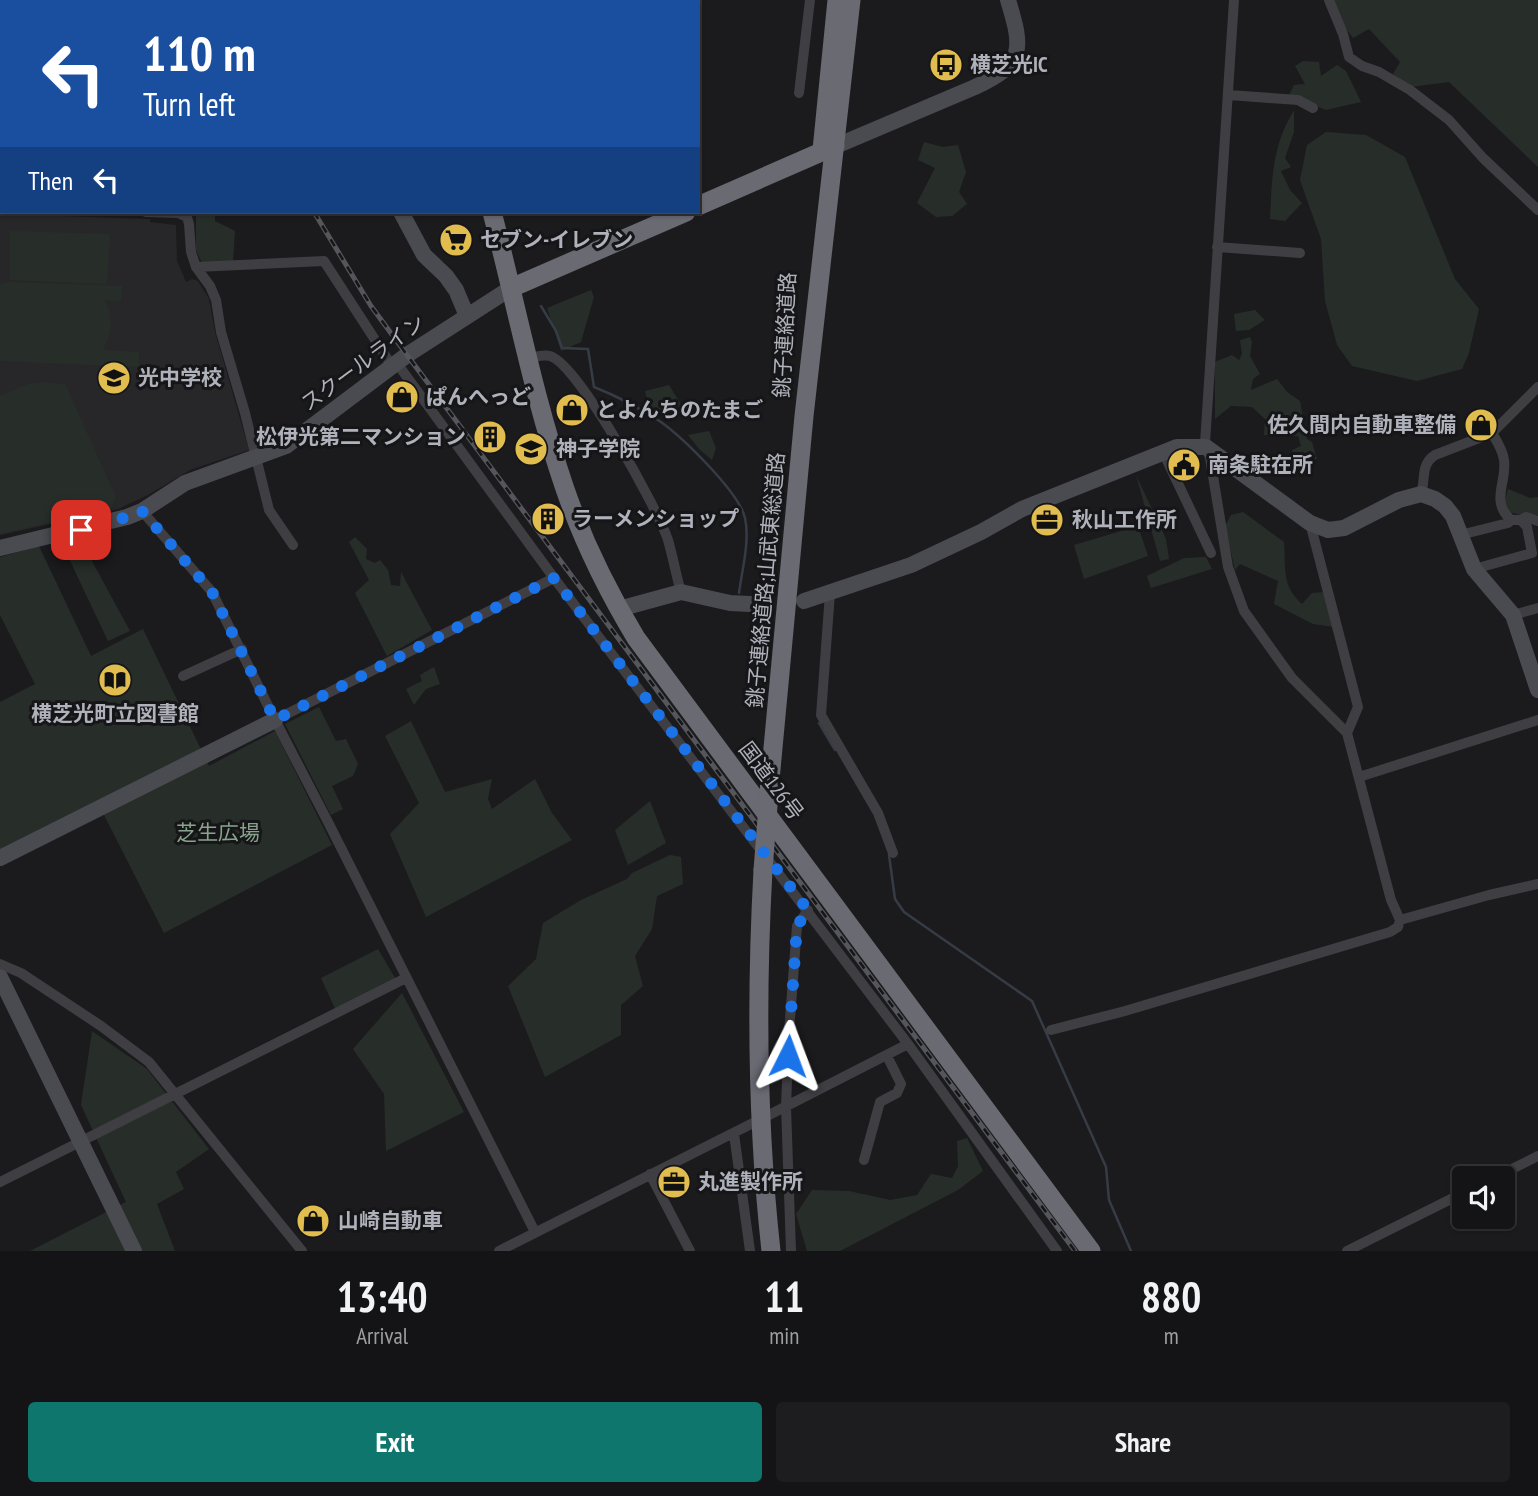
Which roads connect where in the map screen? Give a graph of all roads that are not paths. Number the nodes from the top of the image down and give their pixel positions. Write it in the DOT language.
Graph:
graph roads {
  1 [pos="810,0"];
  2 [pos="837,0"];
  3 [pos="851,0"];
  4 [pos="1008,0"];
  5 [pos="1234,0"];
  6 [pos="1329,0"];
  7 [pos="799,93"];
  8 [pos="1229,95"];
  9 [pos="1313,108"];
  10 [pos="829,149"];
  11 [pos="700,205"];
  12 [pos="1538,210"];
  13 [pos="180,214"];
  14 [pos="402,214"];
  15 [pos="492,214"];
  16 [pos="681,214"];
  17 [pos="1217,247"];
  18 [pos="1300,253"];
  19 [pos="196,267"];
  20 [pos="511,288"];
  21 [pos="467,316"];
  22 [pos="528,358"];
  23 [pos="394,364"];
  24 [pos="1538,387"];
  25 [pos="804,416"];
  26 [pos="1492,433"];
  27 [pos="1206,447"];
  28 [pos="1163,452"];
  29 [pos="256,457"];
  30 [pos="1422,494"];
  31 [pos="142,511"];
  32 [pos="1516,520"];
  33 [pos="1538,521"];
  34 [pos="1310,523"];
  35 [pos="1460,535"];
  36 [pos="293,545"];
  37 [pos="0,548"];
  38 [pos="1211,553"];
  39 [pos="1474,569"];
  40 [pos="554,578"];
  41 [pos="681,592"];
  42 [pos="830,593"];
  43 [pos="804,601"];
  44 [pos="767,605"];
  45 [pos="1538,608"];
  46 [pos="618,609"];
  47 [pos="1513,615"];
  48 [pos="1531,648"];
  49 [pos="242,649"];
  50 [pos="183,676"];
  51 [pos="1538,688"];
  52 [pos="275,720"];
  53 [pos="1538,720"];
  54 [pos="1348,733"];
  55 [pos="1359,777"];
  56 [pos="893,853"];
  57 [pos="0,858"];
  58 [pos="1538,884"];
  59 [pos="808,910"];
  60 [pos="1400,920"];
  61 [pos="0,964"];
  62 [pos="0,977"];
  63 [pos="406,978"];
  64 [pos="1051,1030"];
  65 [pos="908,1044"];
  66 [pos="887,1056"];
  67 [pos="176,1094"];
  68 [pos="786,1105"];
  69 [pos="769,1115"];
  70 [pos="753,1123"];
  71 [pos="734,1133"];
  72 [pos="81,1141"];
  73 [pos="1538,1156"];
  74 [pos="864,1160"];
  75 [pos="1515,1168"];
  76 [pos="650,1174"];
  77 [pos="0,1182"];
  78 [pos="1452,1198"];
  79 [pos="535,1232"];
  80 [pos="134,1251"];
  81 [pos="302,1251"];
  82 [pos="499,1251"];
  83 [pos="690,1251"];
  84 [pos="750,1251"];
  85 [pos="771,1251"];
  86 [pos="791,1251"];
  87 [pos="1057,1251"];
  88 [pos="1091,1251"];
  89 [pos="1347,1251"];
  1 -- 7 [label="street"];
  2 -- 10 [label="highway"];
  3 -- 10 [label="highway"];
  4 -- 10 [label="street"];
  5 -- 8 [label="street"];
  6 -- 12 [label="street"];
  8 -- 9 [label="street"];
  8 -- 17 [label="street"];
  10 -- 11 [label="highway"];
  10 -- 25 [label="highway, 銚子連絡道路"];
  13 -- 19 [label="street"];
  14 -- 21 [label="street"];
  15 -- 20 [label="highway, 国道126号"];
  16 -- 20 [label="highway"];
  17 -- 18 [label="street"];
  17 -- 27 [label="street"];
  19 -- 23 [label="street"];
  19 -- 29 [label="street"];
  20 -- 21 [label="street, スクールライン"];
  20 -- 22 [label="highway, 国道126号"];
  21 -- 23 [label="street, スクールライン"];
  22 -- 41 [label="street"];
  22 -- 46 [label="highway, 国道126号"];
  23 -- 29 [label="street, スクールライン"];
  23 -- 40 [label="street"];
  24 -- 26 [label="street"];
  25 -- 85 [label="highway, 銚子連絡道路;山武東総道路, bridge"];
  26 -- 30 [label="street"];
  26 -- 32 [label="street"];
  27 -- 28 [label="street"];
  27 -- 34 [label="street"];
  27 -- 54 [label="street"];
  28 -- 38 [label="street"];
  28 -- 42 [label="street"];
  29 -- 31 [label="street, スクールライン"];
  29 -- 36 [label="street"];
  30 -- 34 [label="street"];
  30 -- 35 [label="street"];
  31 -- 37 [label="street, スクールライン"];
  31 -- 49 [label="street"];
  32 -- 33 [label="street"];
  32 -- 35 [label="street"];
  32 -- 39 [label="street"];
  34 -- 54 [label="street"];
  35 -- 39 [label="street"];
  39 -- 47 [label="street"];
  40 -- 52 [label="street"];
  40 -- 59 [label="street"];
  41 -- 44 [label="street"];
  41 -- 46 [label="street"];
  42 -- 43 [label="street"];
  42 -- 56 [label="street"];
  45 -- 47 [label="street"];
  46 -- 88 [label="highway, 国道126号"];
  47 -- 48 [label="street"];
  48 -- 51 [label="street"];
  49 -- 50 [label="street"];
  49 -- 52 [label="street"];
  52 -- 57 [label="street"];
  52 -- 63 [label="street"];
  53 -- 55 [label="street"];
  54 -- 55 [label="street"];
  55 -- 60 [label="street"];
  58 -- 60 [label="street"];
  59 -- 65 [label="street"];
  59 -- 68 [label="street"];
  60 -- 64 [label="street"];
  61 -- 67 [label="street"];
  62 -- 72 [label="street"];
  63 -- 67 [label="street"];
  63 -- 79 [label="street"];
  65 -- 66 [label="street"];
  65 -- 87 [label="street"];
  66 -- 68 [label="street"];
  66 -- 74 [label="street"];
  67 -- 72 [label="street"];
  67 -- 81 [label="street"];
  68 -- 69 [label="street"];
  68 -- 86 [label="street"];
  70 -- 71 [label="street"];
  71 -- 76 [label="street"];
  71 -- 84 [label="street"];
  72 -- 77 [label="street"];
  72 -- 80 [label="street"];
  73 -- 75 [label="street"];
  76 -- 79 [label="street"];
  76 -- 83 [label="street"];
  78 -- 89 [label="street"];
  79 -- 82 [label="street"];
}
